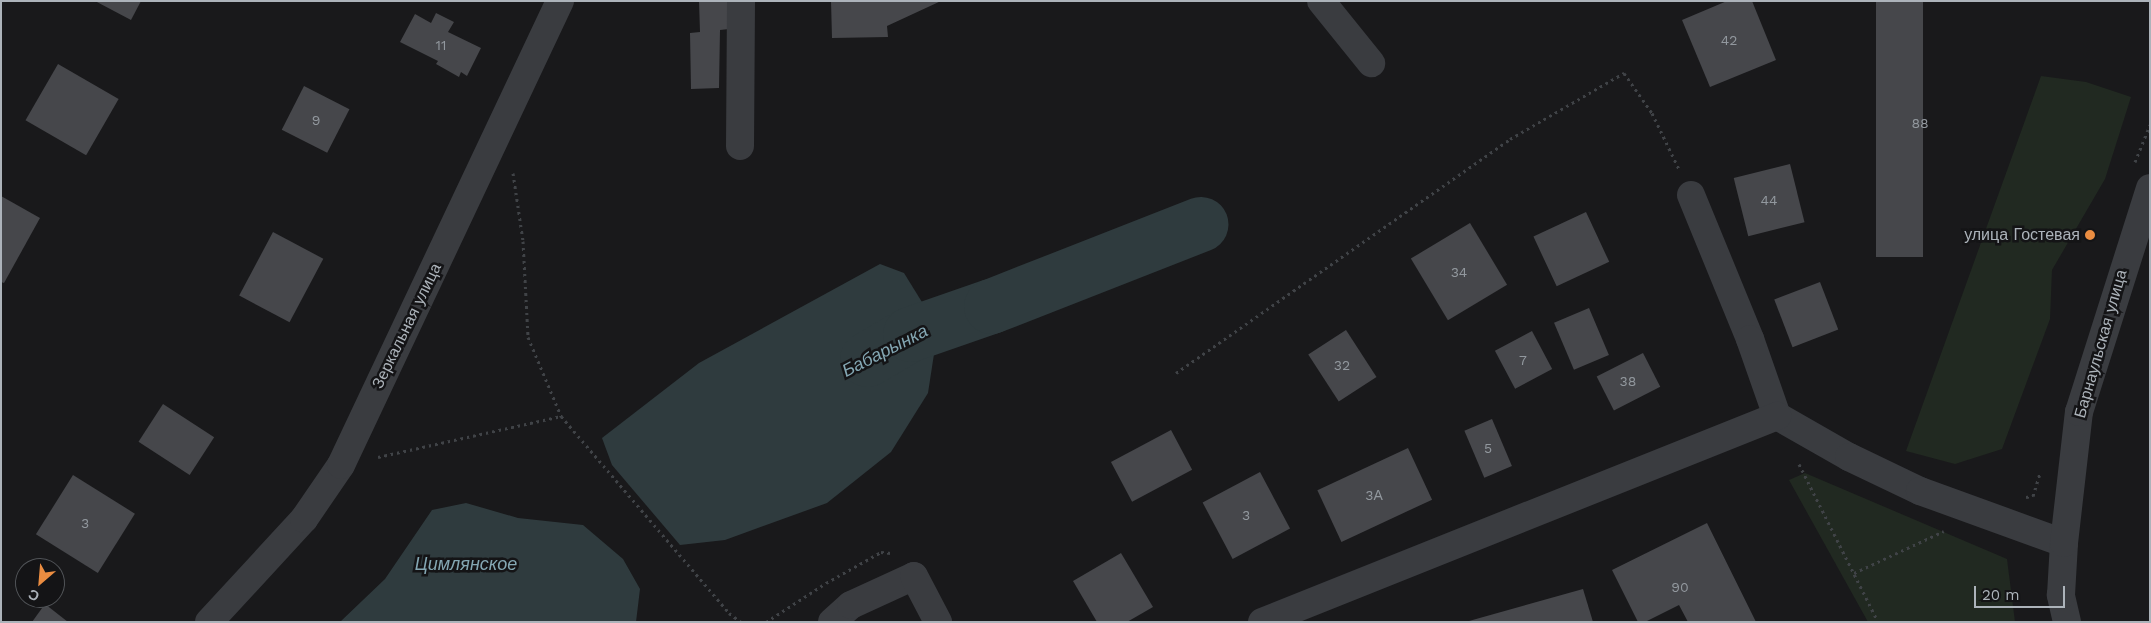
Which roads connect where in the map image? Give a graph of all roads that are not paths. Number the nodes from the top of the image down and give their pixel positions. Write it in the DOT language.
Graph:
graph roads {
  1 [pos="560,1"];
  2 [pos="741,1"];
  3 [pos="1321,1"];
  4 [pos="1371,63"];
  5 [pos="740,146"];
  6 [pos="2141,180"];
  7 [pos="1691,195"];
  8 [pos="1783,420"];
  9 [pos="2064,542"];
  10 [pos="209,622"];
  11 [pos="832,622"];
  12 [pos="938,622"];
  13 [pos="1262,622"];
  14 [pos="2067,622"];
  1 -- 10 [label="street, Зеркальная улица"];
  2 -- 5 [label="street"];
  3 -- 4 [label="street"];
  6 -- 9 [label="street, Барнаульская улица"];
  7 -- 8 [label="street"];
  8 -- 9 [label="street"];
  8 -- 13 [label="street"];
  9 -- 14 [label="street, Барнаульская улица"];
  11 -- 12 [label="street"];
}
